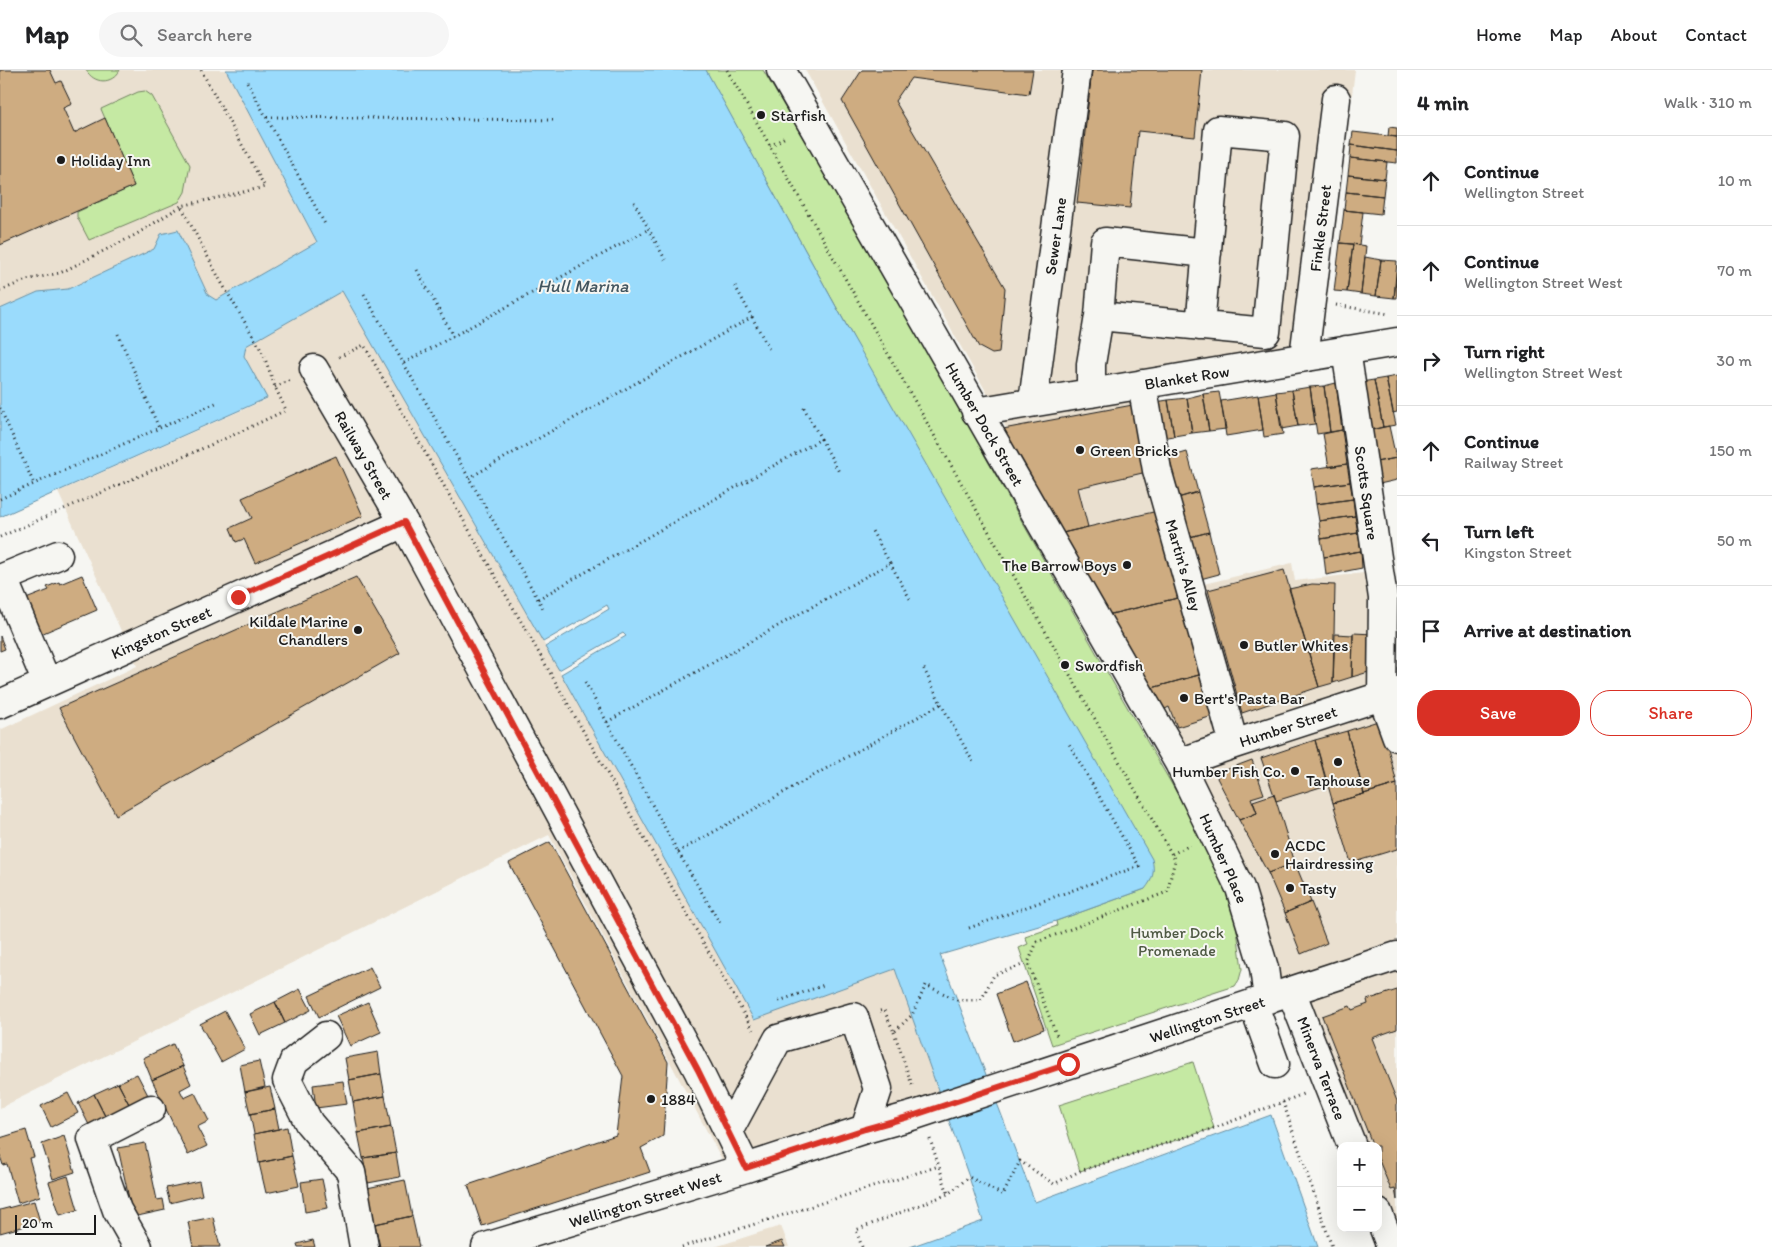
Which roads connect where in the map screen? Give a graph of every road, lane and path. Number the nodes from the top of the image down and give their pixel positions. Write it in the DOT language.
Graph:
graph roads {
  1 [pos="201,70"];
  2 [pos="728,70"];
  3 [pos="781,70"];
  4 [pos="1077,70"];
  5 [pos="247,82"];
  6 [pos="1336,99"];
  7 [pos="267,117"];
  8 [pos="557,120"];
  9 [pos="634,202"];
  10 [pos="180,206"];
  11 [pos="326,226"];
  12 [pos="649,229"];
  13 [pos="1207,253"];
  14 [pos="666,263"];
  15 [pos="417,270"];
  16 [pos="734,284"];
  17 [pos="0,291"];
  18 [pos="364,294"];
  19 [pos="1311,301"];
  20 [pos="1397,315"];
  21 [pos="1099,316"];
  22 [pos="752,317"];
  23 [pos="1200,326"];
  24 [pos="118,334"];
  25 [pos="453,336"];
  26 [pos="1397,342"];
  27 [pos="1346,350"];
  28 [pos="770,351"];
  29 [pos="1304,357"];
  30 [pos="404,363"];
  31 [pos="314,369"];
  32 [pos="1142,384"];
  33 [pos="275,387"];
  34 [pos="1091,393"];
  35 [pos="218,402"];
  36 [pos="1033,402"];
  37 [pos="804,406"];
  38 [pos="0,408"];
  39 [pos="976,412"];
  40 [pos="159,428"];
  41 [pos="821,439"];
  42 [pos="839,472"];
  43 [pos="469,478"];
  44 [pos="34,484"];
  45 [pos="0,500"];
  46 [pos="404,522"];
  47 [pos="872,531"];
  48 [pos="0,537"];
  49 [pos="58,555"];
  50 [pos="890,563"];
  51 [pos="1,579"];
  52 [pos="538,599"];
  53 [pos="910,599"];
  54 [pos="543,608"];
  55 [pos="923,667"];
  56 [pos="585,682"];
  57 [pos="47,683"];
  58 [pos="1390,693"];
  59 [pos="0,704"];
  60 [pos="942,704"];
  61 [pos="607,722"];
  62 [pos="1397,737"];
  63 [pos="1068,742"];
  64 [pos="1234,744"];
  65 [pos="973,762"];
  66 [pos="1183,771"];
  67 [pos="678,852"];
  68 [pos="721,925"];
  69 [pos="969,928"];
  70 [pos="1397,956"];
  71 [pos="1028,963"];
  72 [pos="824,986"];
  73 [pos="1271,998"];
  74 [pos="779,1001"];
  75 [pos="912,1015"];
  76 [pos="894,1032"];
  77 [pos="326,1036"];
  78 [pos="768,1057"];
  79 [pos="1068,1064"];
  80 [pos="1275,1064"];
  81 [pos="1011,1083"];
  82 [pos="151,1109"];
  83 [pos="925,1112"];
  84 [pos="865,1129"];
  85 [pos="729,1130"];
  86 [pos="1350,1142"];
  87 [pos="746,1168"];
  88 [pos="948,1194"];
  89 [pos="1382,1223"];
  90 [pos="498,1245"];
  91 [pos="138,1247"];
  92 [pos="364,1247"];
  93 [pos="682,1247"];
  94 [pos="862,1247"];
  95 [pos="1332,1247"];
  96 [pos="1391,1247"];
  1 -- 10 [label="path"];
  2 -- 71 [label="path"];
  3 -- 39 [label="street, Humber Dock Street"];
  4 -- 36 [label="street, Sewer Lane"];
  5 -- 7 [label="path"];
  6 -- 19 [label="street, Finkle Street"];
  7 -- 8 [label="path"];
  7 -- 11 [label="path"];
  9 -- 12 [label="path"];
  10 -- 17 [label="path"];
  10 -- 33 [label="path"];
  12 -- 14 [label="path"];
  12 -- 25 [label="path"];
  13 -- 21 [label="street"];
  13 -- 23 [label="street"];
  13 -- 23 [label="street"];
  15 -- 25 [label="path"];
  16 -- 22 [label="path"];
  18 -- 30 [label="path"];
  19 -- 20 [label="path"];
  19 -- 29 [label="street, Finkle Street"];
  21 -- 23 [label="street"];
  21 -- 34 [label="street"];
  22 -- 28 [label="path"];
  22 -- 43 [label="path"];
  24 -- 40 [label="path"];
  25 -- 30 [label="path"];
  26 -- 27 [label="street, Blanket Row"];
  27 -- 29 [label="street, Blanket Row"];
  27 -- 58 [label="street, Scotts Square"];
  29 -- 32 [label="street, Blanket Row"];
  30 -- 43 [label="path"];
  31 -- 33 [label="path"];
  31 -- 46 [label="street, Railway Street"];
  31 -- 78 [label="path"];
  32 -- 34 [label="street, Blanket Row"];
  32 -- 64 [label="street, Martin's Alley"];
  33 -- 48 [label="path"];
  34 -- 36 [label="street, Blanket Row"];
  35 -- 40 [label="path"];
  36 -- 39 [label="street, Blanket Row"];
  37 -- 41 [label="path"];
  38 -- 44 [label="path"];
  39 -- 66 [label="street, Humber Dock Street"];
  40 -- 44 [label="path"];
  41 -- 42 [label="path"];
  41 -- 52 [label="path"];
  43 -- 52 [label="path"];
  44 -- 45 [label="path"];
  46 -- 57 [label="street, Kingston Street"];
  46 -- 85 [label="street, Railway Street"];
  47 -- 50 [label="path"];
  49 -- 51 [label="street"];
  50 -- 53 [label="path"];
  50 -- 61 [label="path"];
  51 -- 57 [label="street"];
  52 -- 54 [label="path"];
  55 -- 60 [label="path"];
  56 -- 61 [label="path"];
  57 -- 59 [label="street, Kingston Street"];
  58 -- 62 [label="street"];
  58 -- 64 [label="street, Humber Street"];
  60 -- 65 [label="path"];
  60 -- 67 [label="path"];
  61 -- 67 [label="path"];
  63 -- 69 [label="path"];
  64 -- 66 [label="street, Humber Street"];
  66 -- 73 [label="street, Humber Place"];
  67 -- 68 [label="path"];
  70 -- 73 [label="street, Wellington Street"];
  71 -- 75 [label="path"];
  71 -- 79 [label="path"];
  72 -- 74 [label="path"];
  73 -- 79 [label="street, Wellington Street"];
  73 -- 80 [label="street"];
  73 -- 86 [label="street, Minerva Terrace"];
  76 -- 83 [label="path"];
  77 -- 92 [label="street"];
  78 -- 84 [label="street"];
  78 -- 85 [label="street"];
  79 -- 81 [label="street, Wellington Street"];
  81 -- 83 [label="street, Wellington Street West"];
  82 -- 91 [label="street"];
  83 -- 84 [label="street, Wellington Street West"];
  84 -- 87 [label="street, Wellington Street West"];
  85 -- 87 [label="street"];
  87 -- 90 [label="street, Wellington Street West"];
  88 -- 93 [label="path"];
  88 -- 94 [label="path"];
  88 -- 95 [label="path"];
  89 -- 96 [label="street"];
}
